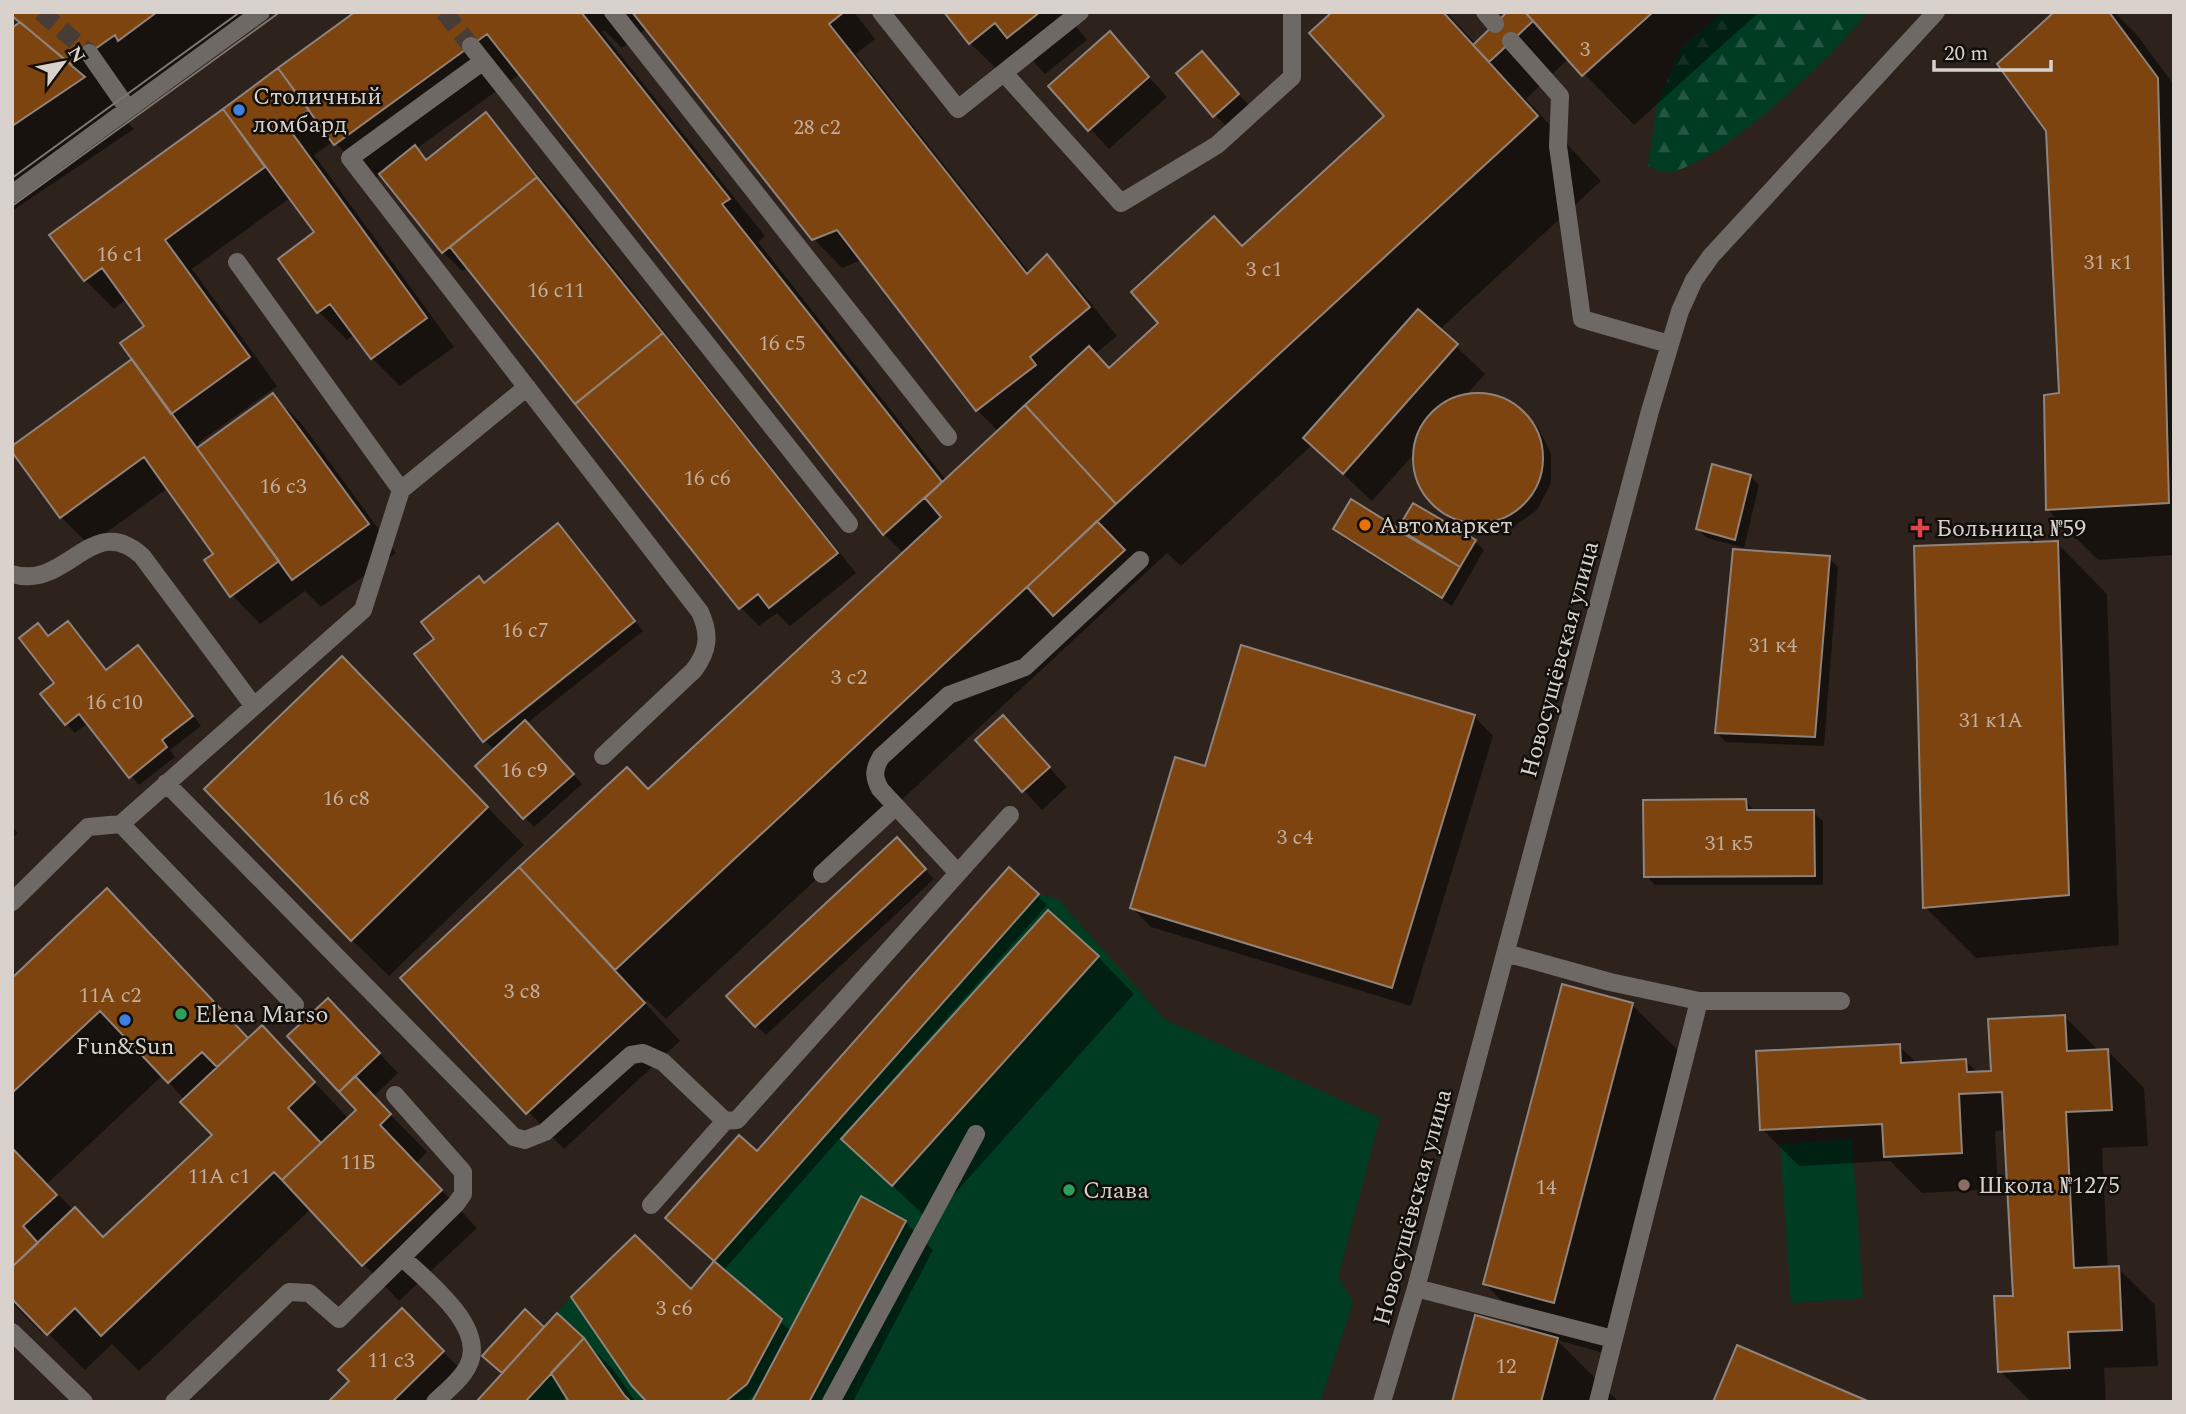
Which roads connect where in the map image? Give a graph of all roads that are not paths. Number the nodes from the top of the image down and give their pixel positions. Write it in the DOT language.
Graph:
graph roads {
  1 [pos="261,12"];
  2 [pos="612,12"];
  3 [pos="881,12"];
  4 [pos="1080,12"];
  5 [pos="1292,12"];
  6 [pos="1936,12"];
  7 [pos="1511,41"];
  8 [pos="471,46"];
  9 [pos="89,54"];
  10 [pos="482,62"];
  11 [pos="1004,73"];
  12 [pos="128,109"];
  13 [pos="12,194"];
  14 [pos="237,262"];
  15 [pos="1669,344"];
  16 [pos="527,387"];
  17 [pos="948,437"];
  18 [pos="401,490"];
  19 [pos="849,524"];
  20 [pos="1140,560"];
  21 [pos="12,574"];
  22 [pos="253,705"];
  23 [pos="603,756"];
  24 [pos="166,783"];
  25 [pos="896,806"];
  26 [pos="1010,814"];
  27 [pos="121,824"];
  28 [pos="958,873"];
  29 [pos="822,874"];
  30 [pos="12,902"];
  31 [pos="1506,953"];
  32 [pos="1699,1001"];
  33 [pos="1840,1001"];
  34 [pos="295,1005"];
  35 [pos="395,1095"];
  36 [pos="725,1121"];
  37 [pos="976,1134"];
  38 [pos="651,1205"];
  39 [pos="402,1257"];
  40 [pos="1416,1288"];
  41 [pos="12,1332"];
  42 [pos="1613,1339"];
  43 [pos="84,1402"];
  44 [pos="174,1402"];
  45 [pos="435,1402"];
  46 [pos="831,1402"];
  47 [pos="1382,1402"];
  48 [pos="1598,1402"];
  1 -- 12 [label="street"];
  2 -- 17 [label="street"];
  3 -- 11 [label="street"];
  4 -- 11 [label="street"];
  5 -- 11 [label="street"];
  6 -- 15 [label="street, Новосущёвская улица"];
  7 -- 15 [label="street"];
  8 -- 10 [label="street"];
  9 -- 12 [label="street"];
  10 -- 16 [label="street"];
  10 -- 19 [label="street"];
  12 -- 13 [label="street"];
  14 -- 18 [label="street"];
  15 -- 31 [label="street, Новосущёвская улица"];
  16 -- 18 [label="street"];
  16 -- 23 [label="street"];
  18 -- 22 [label="street"];
  20 -- 25 [label="street"];
  21 -- 22 [label="street"];
  22 -- 24 [label="street"];
  24 -- 27 [label="street"];
  24 -- 36 [label="street"];
  25 -- 28 [label="street"];
  25 -- 29 [label="street"];
  26 -- 28 [label="street"];
  27 -- 30 [label="street"];
  27 -- 34 [label="street"];
  28 -- 36 [label="street"];
  31 -- 32 [label="street"];
  31 -- 40 [label="street, Новосущёвская улица"];
  32 -- 33 [label="street"];
  32 -- 42 [label="street"];
  35 -- 39 [label="street"];
  36 -- 38 [label="street"];
  37 -- 46 [label="street"];
  39 -- 44 [label="street"];
  39 -- 45 [label="street"];
  40 -- 42 [label="street"];
  40 -- 47 [label="street, Новосущёвская улица"];
  41 -- 43 [label="street"];
  42 -- 48 [label="street"];
}
